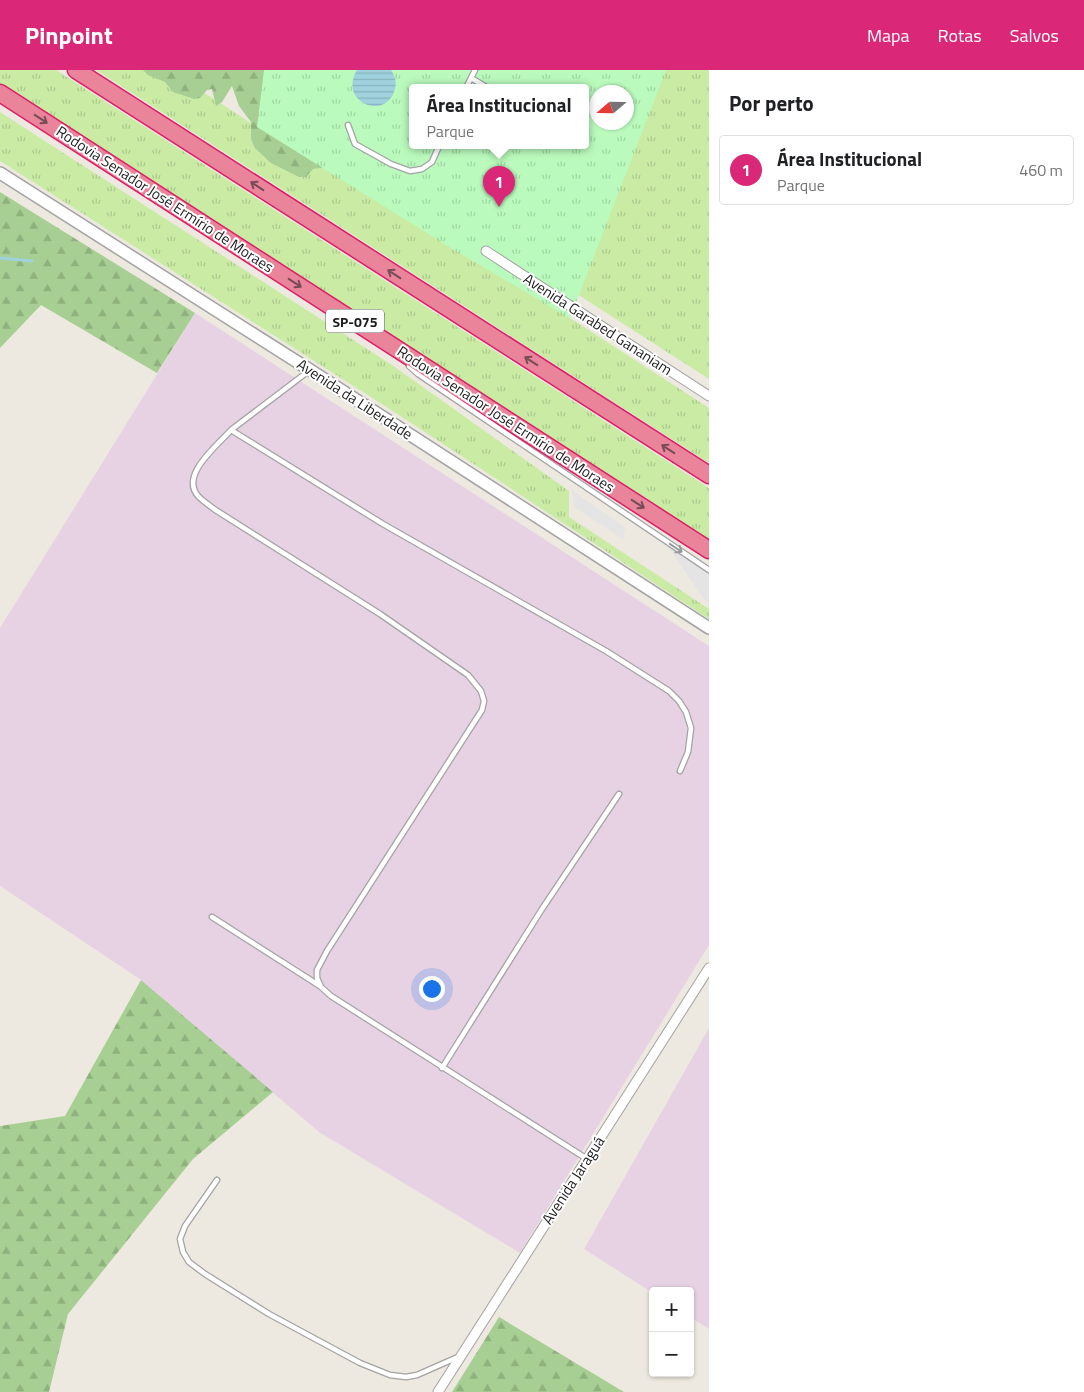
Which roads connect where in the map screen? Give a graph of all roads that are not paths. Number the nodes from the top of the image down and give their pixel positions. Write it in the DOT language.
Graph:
graph roads {
  1 [pos="76,70"];
  2 [pos="475,70"];
  3 [pos="471,78"];
  4 [pos="468,84"];
  5 [pos="481,84"];
  6 [pos="0,93"];
  7 [pos="348,125"];
  8 [pos="438,149"];
  9 [pos="0,173"];
  10 [pos="486,251"];
  11 [pos="377,336"];
  12 [pos="310,370"];
  13 [pos="709,396"];
  14 [pos="231,430"];
  15 [pos="709,475"];
  16 [pos="709,550"];
  17 [pos="709,570"];
  18 [pos="709,628"];
  19 [pos="680,771"];
  20 [pos="619,794"];
  21 [pos="212,917"];
  22 [pos="709,968"];
  23 [pos="321,988"];
  24 [pos="442,1068"];
  25 [pos="587,1159"];
  26 [pos="217,1180"];
  27 [pos="461,1356"];
  28 [pos="438,1392"];
  15 -- 1 [label="highway, one-way"];
  2 -- 3 [label="lane"];
  3 -- 4 [label="lane"];
  3 -- 5 [label="lane"];
  6 -- 11 [label="highway, Rodovia Senador José Ermírio de Moraes / SP-075, one-way"];
  7 -- 8 [label="lane"];
  9 -- 12 [label="street, Avenida da Liberdade"];
  10 -- 13 [label="street, Avenida Garabed Gananiam"];
  11 -- 16 [label="highway, Rodovia Senador José Ermírio de Moraes / SP-075, one-way"];
  11 -- 17 [label="lane, one-way"];
  12 -- 14 [label="lane"];
  12 -- 18 [label="street, Avenida da Liberdade"];
  14 -- 19 [label="lane"];
  14 -- 23 [label="lane"];
  20 -- 24 [label="lane"];
  21 -- 23 [label="lane"];
  22 -- 25 [label="street, Avenida Jaraguá"];
  23 -- 24 [label="lane"];
  24 -- 25 [label="lane"];
  25 -- 27 [label="street, Avenida Jaraguá"];
  26 -- 27 [label="lane"];
  27 -- 28 [label="street, Avenida Jaraguá"];
}
